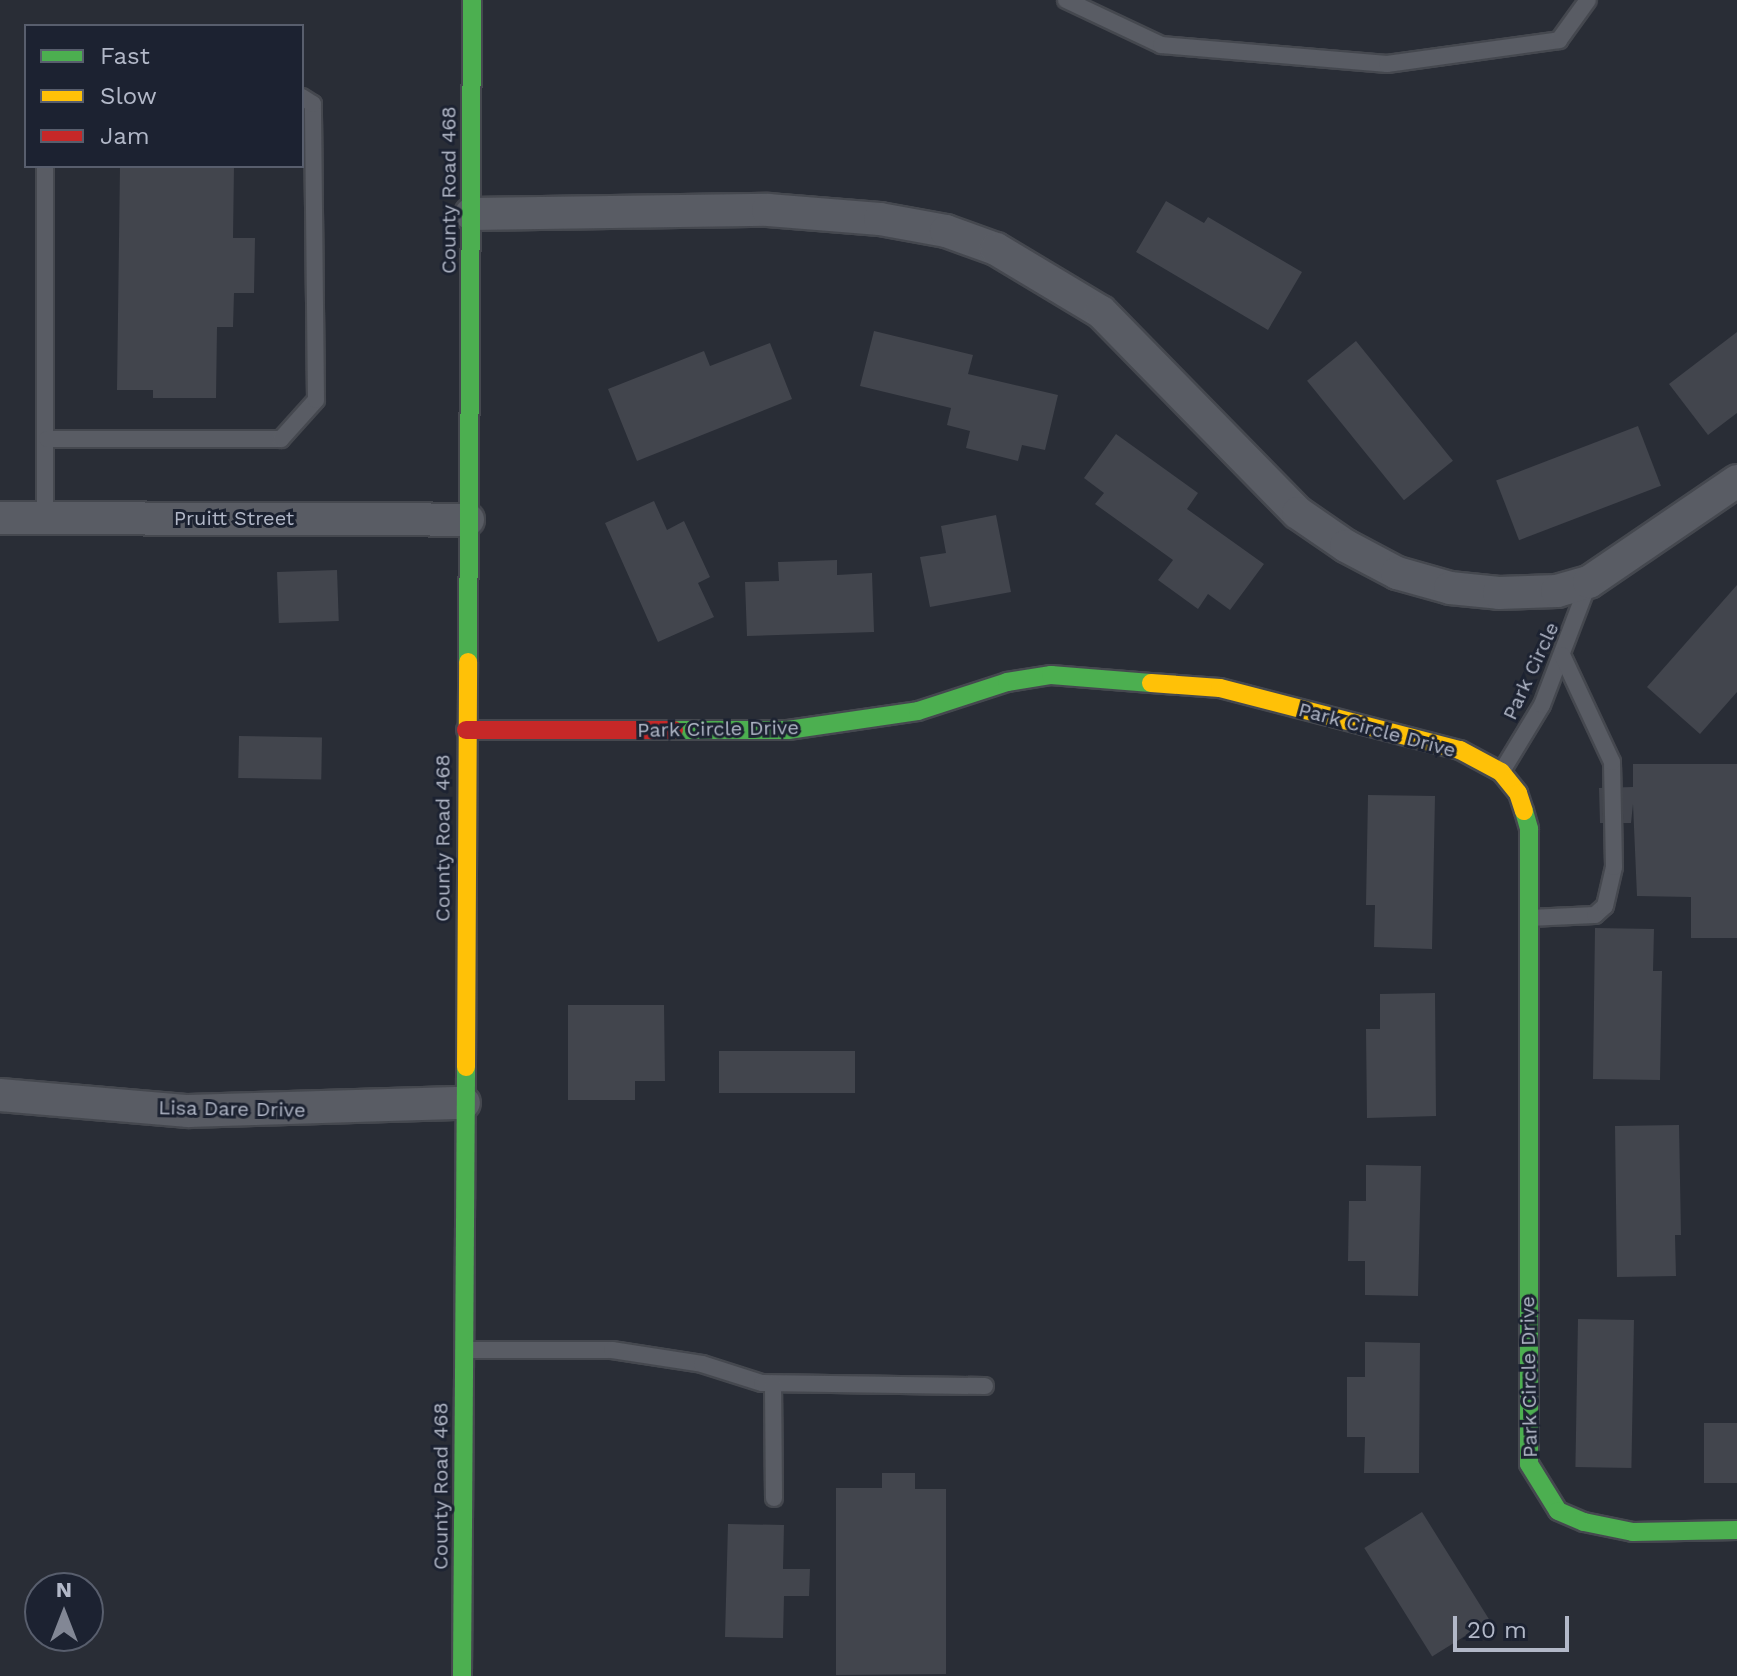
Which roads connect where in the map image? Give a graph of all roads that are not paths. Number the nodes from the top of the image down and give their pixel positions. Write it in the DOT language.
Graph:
graph roads {
  1 [pos="472,0"];
  2 [pos="1066,0"];
  3 [pos="1588,0"];
  4 [pos="304,98"];
  5 [pos="45,168"];
  6 [pos="471,214"];
  7 [pos="47,439"];
  8 [pos="1737,481"];
  9 [pos="0,518"];
  10 [pos="45,518"];
  11 [pos="468,520"];
  12 [pos="1589,582"];
  13 [pos="1562,655"];
  14 [pos="466,730"];
  15 [pos="1501,772"];
  16 [pos="1528,918"];
  17 [pos="0,1095"];
  18 [pos="464,1103"];
  19 [pos="463,1350"];
  20 [pos="773,1384"];
  21 [pos="985,1386"];
  22 [pos="774,1498"];
  23 [pos="1737,1530"];
  24 [pos="462,1676"];
  1 -- 6 [label="street, County Road 468"];
  2 -- 3 [label="lane"];
  4 -- 7 [label="lane"];
  5 -- 7 [label="lane"];
  6 -- 11 [label="street, County Road 468"];
  6 -- 12 [label="street"];
  7 -- 10 [label="lane"];
  8 -- 12 [label="street"];
  9 -- 10 [label="street, Pruitt Street"];
  10 -- 11 [label="street, Pruitt Street"];
  11 -- 14 [label="street, County Road 468"];
  12 -- 13 [label="lane, Park Circle"];
  13 -- 15 [label="lane, Park Circle"];
  13 -- 16 [label="lane"];
  14 -- 15 [label="street, Park Circle Drive"];
  14 -- 18 [label="street, County Road 468"];
  15 -- 16 [label="street, Park Circle Drive"];
  16 -- 23 [label="street, Park Circle Drive"];
  17 -- 18 [label="street, Lisa Dare Drive"];
  18 -- 19 [label="street, County Road 468"];
  19 -- 20 [label="lane"];
  19 -- 24 [label="street, County Road 468"];
  20 -- 21 [label="lane"];
  20 -- 22 [label="lane"];
}
